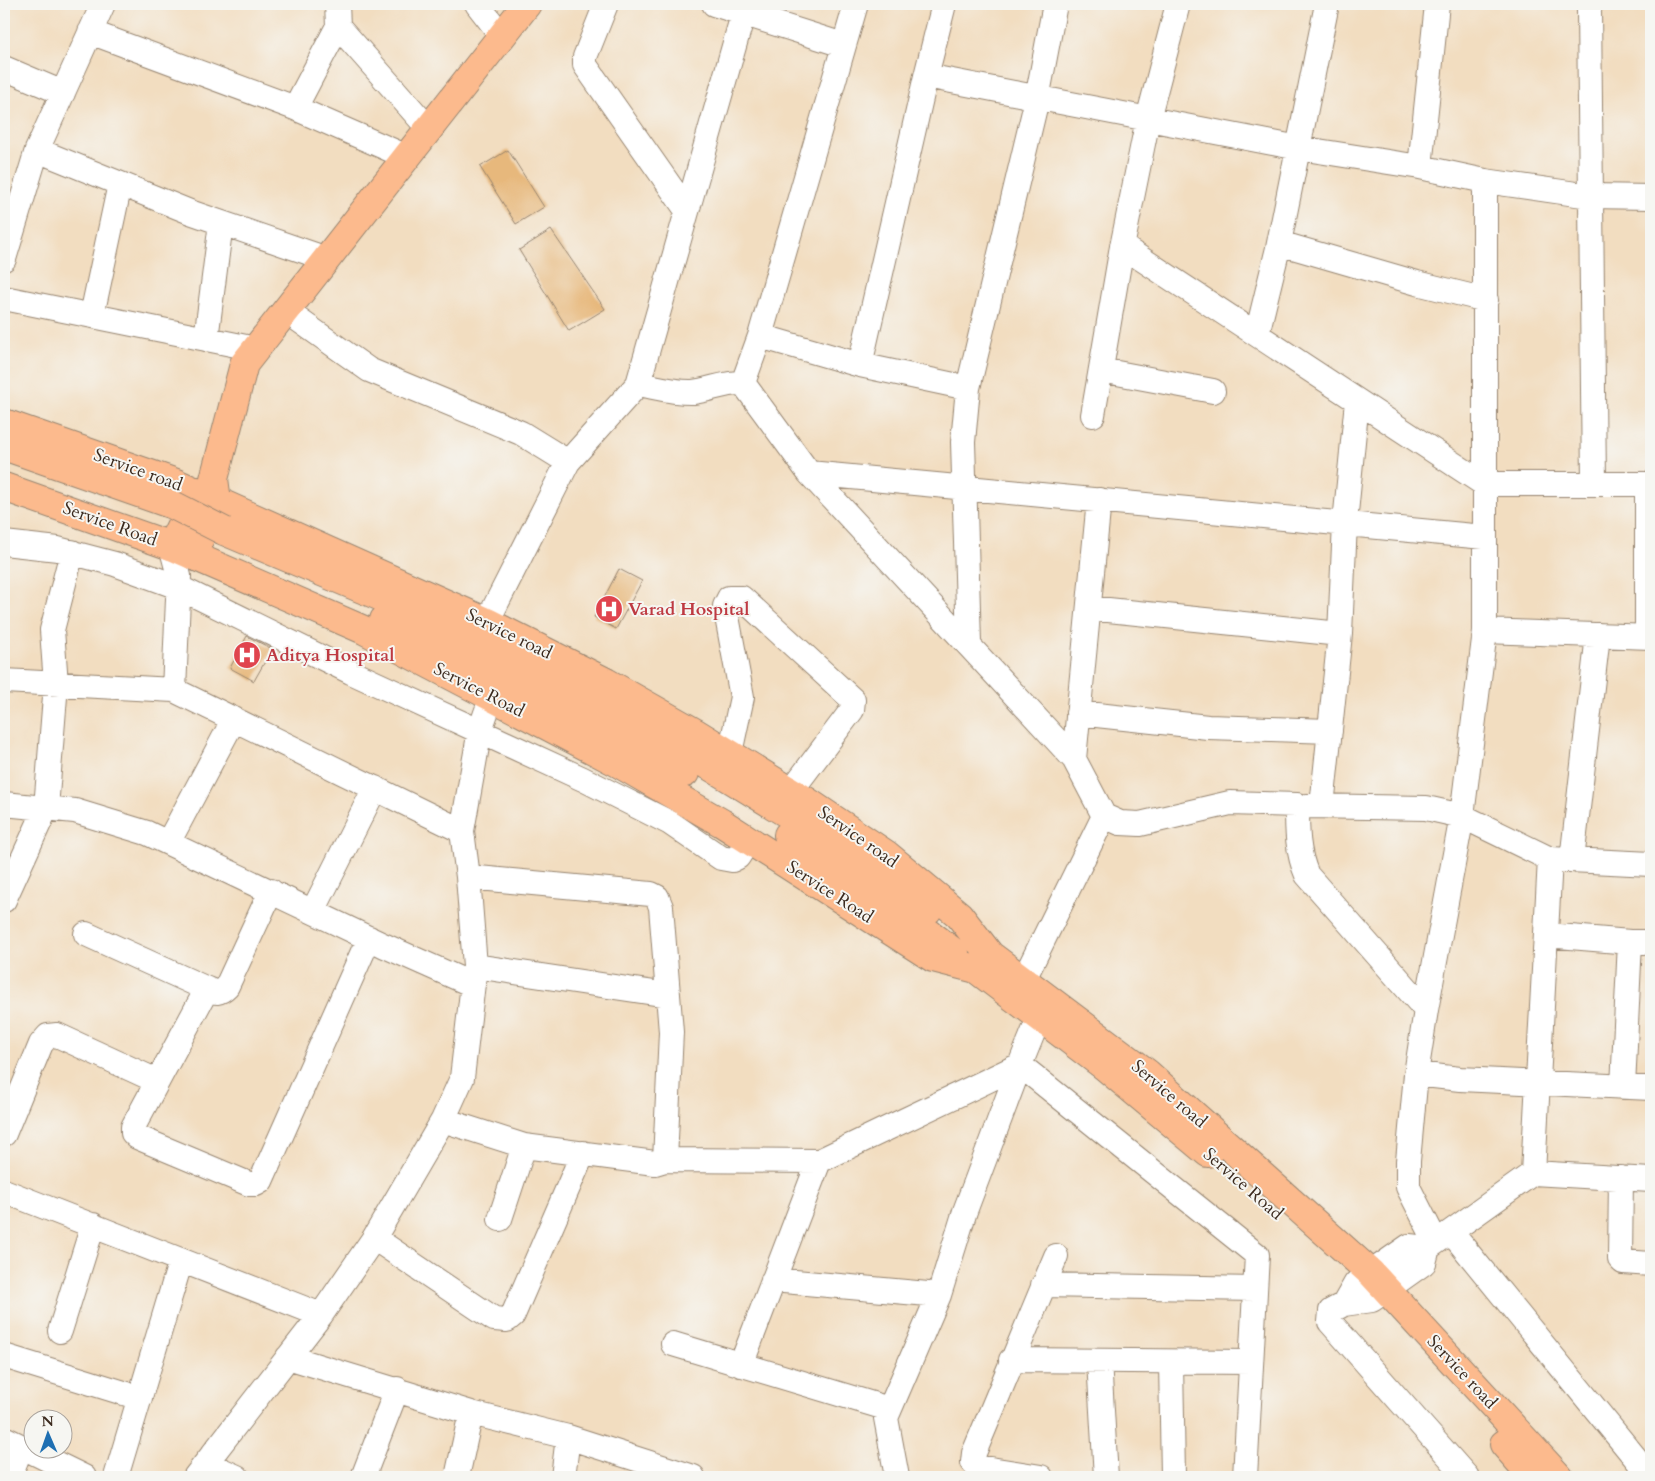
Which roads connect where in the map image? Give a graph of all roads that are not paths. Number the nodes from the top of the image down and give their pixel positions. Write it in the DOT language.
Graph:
graph roads {
  1 [pos="103,4"];
  2 [pos="477,4"];
  3 [pos="527,4"];
  4 [pos="606,4"];
  5 [pos="714,4"];
  6 [pos="856,4"];
  7 [pos="944,4"];
  8 [pos="1055,4"];
  9 [pos="1178,4"];
  10 [pos="1327,4"];
  11 [pos="1437,4"];
  12 [pos="1592,4"];
  13 [pos="744,8"];
  14 [pos="338,15"];
  15 [pos="90,32"];
  16 [pos="502,36"];
  17 [pos="843,45"];
  18 [pos="4,68"];
  19 [pos="926,76"];
  20 [pos="63,92"];
  21 [pos="1037,99"];
  22 [pos="296,108"];
  23 [pos="1148,119"];
  24 [pos="429,129"];
  25 [pos="1298,148"];
  26 [pos="37,150"];
  27 [pos="407,157"];
  28 [pos="1420,167"];
  29 [pos="1485,181"];
  30 [pos="120,184"];
  31 [pos="1590,196"];
  32 [pos="1651,197"];
  33 [pos="686,209"];
  34 [pos="221,223"];
  35 [pos="1279,243"];
  36 [pos="1122,246"];
  37 [pos="4,259"];
  38 [pos="327,259"];
  39 [pos="4,298"];
  40 [pos="1486,300"];
  41 [pos="286,311"];
  42 [pos="92,315"];
  43 [pos="1257,334"];
  44 [pos="760,336"];
  45 [pos="206,339"];
  46 [pos="256,349"];
  47 [pos="860,364"];
  48 [pos="1101,370"];
  49 [pos="743,383"];
  50 [pos="638,384"];
  51 [pos="968,388"];
  52 [pos="1213,391"];
  53 [pos="1357,401"];
  54 [pos="1093,415"];
  55 [pos="4,423"];
  56 [pos="4,446"];
  57 [pos="568,462"];
  58 [pos="4,466"];
  59 [pos="809,473"];
  60 [pos="1484,484"];
  61 [pos="1594,484"];
  62 [pos="1649,484"];
  63 [pos="4,488"];
  64 [pos="965,488"];
  65 [pos="209,491"];
  66 [pos="1099,500"];
  67 [pos="1345,523"];
  68 [pos="1484,537"];
  69 [pos="7,545"];
  70 [pos="187,545"];
  71 [pos="72,552"];
  72 [pos="1089,608"];
  73 [pos="487,622"];
  74 [pos="1485,631"];
  75 [pos="1340,634"];
  76 [pos="1598,635"];
  77 [pos="1649,637"];
  78 [pos="968,643"];
  79 [pos="4,681"];
  80 [pos="56,684"];
  81 [pos="174,690"];
  82 [pos="492,696"];
  83 [pos="1078,712"];
  84 [pos="234,720"];
  85 [pos="480,730"];
  86 [pos="1330,731"];
  87 [pos="730,754"];
  88 [pos="1074,759"];
  89 [pos="375,788"];
  90 [pos="791,792"];
  91 [pos="4,804"];
  92 [pos="1297,806"];
  93 [pos="1322,806"];
  94 [pos="46,808"];
  95 [pos="1104,816"];
  96 [pos="1462,816"];
  97 [pos="462,831"];
  98 [pos="749,840"];
  99 [pos="168,842"];
  100 [pos="1561,860"];
  101 [pos="1651,864"];
  102 [pos="468,877"];
  103 [pos="271,891"];
  104 [pos="4,900"];
  105 [pos="313,911"];
  106 [pos="86,934"];
  107 [pos="1546,935"];
  108 [pos="370,938"];
  109 [pos="1641,942"];
  110 [pos="983,962"];
  111 [pos="474,975"];
  112 [pos="1024,979"];
  113 [pos="207,989"];
  114 [pos="668,995"];
  115 [pos="1426,1010"];
  116 [pos="1039,1018"];
  117 [pos="1020,1066"];
  118 [pos="1416,1074"];
  119 [pos="157,1081"];
  120 [pos="1538,1082"];
  121 [pos="1623,1087"];
  122 [pos="1651,1088"];
  123 [pos="442,1120"];
  124 [pos="4,1134"];
  125 [pos="524,1146"];
  126 [pos="583,1153"];
  127 [pos="665,1160"];
  128 [pos="819,1161"];
  129 [pos="1533,1173"];
  130 [pos="1621,1178"];
  131 [pos="1651,1180"];
  132 [pos="4,1191"];
  133 [pos="500,1219"];
  134 [pos="93,1225"];
  135 [pos="374,1238"];
  136 [pos="1438,1241"];
  137 [pos="1056,1256"];
  138 [pos="181,1260"];
  139 [pos="1651,1264"];
  140 [pos="773,1280"];
  141 [pos="1043,1285"];
  142 [pos="1255,1289"];
  143 [pos="1366,1290"];
  144 [pos="939,1295"];
  145 [pos="321,1315"];
  146 [pos="60,1332"];
  147 [pos="672,1344"];
  148 [pos="4,1356"];
  149 [pos="288,1357"];
  150 [pos="1011,1360"];
  151 [pos="1100,1361"];
  152 [pos="1171,1362"];
  153 [pos="1251,1362"];
  154 [pos="741,1365"];
  155 [pos="397,1389"];
  156 [pos="140,1398"];
  157 [pos="889,1409"];
  158 [pos="471,1413"];
  159 [pos="568,1437"];
  160 [pos="13,1442"];
  161 [pos="201,1470"];
  162 [pos="662,1473"];
  163 [pos="9,1477"];
  164 [pos="84,1477"];
  165 [pos="116,1477"];
  166 [pos="237,1477"];
  167 [pos="364,1477"];
  168 [pos="457,1477"];
  169 [pos="563,1477"];
  170 [pos="693,1477"];
  171 [pos="896,1477"];
  172 [pos="1041,1477"];
  173 [pos="1106,1477"];
  174 [pos="1173,1477"];
  175 [pos="1245,1477"];
  176 [pos="1468,1477"];
  177 [pos="1533,1477"];
  178 [pos="1559,1477"];
  179 [pos="1651,1477"];
  1 -- 15 [label="street"];
  2 -- 16 [label="street"];
  3 -- 16 [label="main road"];
  4 -- 33 [label="street"];
  5 -- 13 [label="street"];
  6 -- 17 [label="street"];
  7 -- 19 [label="street"];
  8 -- 21 [label="street"];
  9 -- 23 [label="street"];
  10 -- 25 [label="street"];
  11 -- 28 [label="street"];
  12 -- 31 [label="street"];
  13 -- 17 [label="street"];
  13 -- 33 [label="street"];
  14 -- 22 [label="street"];
  14 -- 24 [label="street"];
  15 -- 20 [label="street"];
  15 -- 22 [label="street"];
  16 -- 24 [label="main road"];
  17 -- 44 [label="street"];
  18 -- 20 [label="street"];
  19 -- 21 [label="street"];
  19 -- 47 [label="street"];
  20 -- 26 [label="street"];
  21 -- 23 [label="street"];
  21 -- 51 [label="street"];
  22 -- 27 [label="street"];
  23 -- 25 [label="street"];
  23 -- 36 [label="street"];
  24 -- 27 [label="main road"];
  25 -- 28 [label="street"];
  25 -- 35 [label="street"];
  26 -- 30 [label="street"];
  26 -- 37 [label="street"];
  27 -- 38 [label="main road"];
  28 -- 29 [label="street"];
  29 -- 31 [label="street"];
  29 -- 40 [label="street"];
  30 -- 34 [label="street"];
  30 -- 42 [label="street"];
  31 -- 32 [label="street"];
  31 -- 61 [label="street"];
  33 -- 50 [label="street"];
  34 -- 38 [label="street"];
  34 -- 45 [label="street"];
  35 -- 40 [label="street"];
  35 -- 43 [label="street"];
  36 -- 43 [label="street"];
  36 -- 48 [label="street"];
  38 -- 41 [label="main road"];
  39 -- 42 [label="street"];
  40 -- 60 [label="street"];
  41 -- 46 [label="main road"];
  41 -- 57 [label="street"];
  42 -- 45 [label="street"];
  43 -- 53 [label="street"];
  44 -- 47 [label="street"];
  44 -- 49 [label="street"];
  45 -- 46 [label="street"];
  46 -- 65 [label="main road"];
  47 -- 51 [label="street"];
  48 -- 52 [label="street"];
  48 -- 54 [label="street"];
  49 -- 50 [label="street"];
  49 -- 59 [label="street"];
  50 -- 57 [label="street"];
  51 -- 64 [label="street"];
  53 -- 60 [label="street"];
  53 -- 67 [label="street"];
  55 -- 65 [label="main road, Service road"];
  56 -- 70 [label="main road"];
  57 -- 73 [label="street"];
  58 -- 70 [label="main road"];
  59 -- 64 [label="street"];
  59 -- 78 [label="street"];
  60 -- 61 [label="street"];
  60 -- 68 [label="street"];
  61 -- 62 [label="street"];
  62 -- 77 [label="street"];
  63 -- 70 [label="main road, Service Road"];
  64 -- 66 [label="street"];
  64 -- 78 [label="street"];
  65 -- 70 [label="main road"];
  65 -- 73 [label="main road, Service road"];
  66 -- 67 [label="street"];
  66 -- 72 [label="street"];
  67 -- 68 [label="street"];
  67 -- 75 [label="street"];
  68 -- 74 [label="street"];
  69 -- 71 [label="street"];
  70 -- 71 [label="street"];
  70 -- 81 [label="street"];
  70 -- 82 [label="main road, Service Road"];
  70 -- 85 [label="street"];
  70 -- 110 [label="main road"];
  71 -- 80 [label="street"];
  72 -- 75 [label="street"];
  72 -- 83 [label="street"];
  73 -- 87 [label="main road, Service road"];
  74 -- 76 [label="street"];
  74 -- 96 [label="street"];
  75 -- 86 [label="street"];
  76 -- 77 [label="street"];
  76 -- 100 [label="street"];
  78 -- 88 [label="street"];
  79 -- 80 [label="street"];
  80 -- 81 [label="street"];
  80 -- 94 [label="street"];
  81 -- 84 [label="street"];
  82 -- 85 [label="street"];
  82 -- 98 [label="main road, Service Road"];
  83 -- 86 [label="street"];
  83 -- 88 [label="street"];
  84 -- 89 [label="street"];
  84 -- 99 [label="street"];
  85 -- 97 [label="street"];
  85 -- 98 [label="street"];
  86 -- 93 [label="street"];
  87 -- 90 [label="main road, Service road"];
  87 -- 90 [label="street"];
  88 -- 95 [label="street"];
  89 -- 97 [label="street"];
  89 -- 105 [label="street"];
  90 -- 110 [label="main road, Service road"];
  91 -- 94 [label="street"];
  92 -- 93 [label="street"];
  92 -- 95 [label="street"];
  92 -- 115 [label="street"];
  93 -- 96 [label="street"];
  94 -- 99 [label="street"];
  94 -- 104 [label="street"];
  95 -- 112 [label="street"];
  96 -- 100 [label="street"];
  96 -- 115 [label="street"];
  97 -- 102 [label="street"];
  98 -- 110 [label="main road, Service Road"];
  99 -- 103 [label="street"];
  100 -- 101 [label="street"];
  100 -- 107 [label="street"];
  102 -- 111 [label="street"];
  102 -- 114 [label="street"];
  103 -- 105 [label="street"];
  103 -- 113 [label="street"];
  105 -- 108 [label="street"];
  106 -- 113 [label="street"];
  107 -- 109 [label="street"];
  107 -- 120 [label="street"];
  108 -- 111 [label="street"];
  108 -- 119 [label="street"];
  109 -- 121 [label="street"];
  110 -- 112 [label="main road, Service road"];
  110 -- 116 [label="main road, Service Road"];
  111 -- 114 [label="street"];
  111 -- 123 [label="street"];
  112 -- 143 [label="main road, Service road"];
  113 -- 119 [label="street"];
  114 -- 127 [label="street"];
  115 -- 118 [label="street"];
  116 -- 117 [label="street"];
  116 -- 143 [label="main road, Service Road"];
  117 -- 128 [label="street"];
  117 -- 142 [label="street"];
  117 -- 144 [label="street"];
  118 -- 120 [label="street"];
  118 -- 136 [label="street"];
  119 -- 124 [label="street"];
  120 -- 121 [label="street"];
  120 -- 129 [label="street"];
  121 -- 122 [label="street"];
  123 -- 125 [label="street"];
  123 -- 135 [label="street"];
  125 -- 126 [label="street"];
  125 -- 133 [label="street"];
  126 -- 127 [label="street"];
  126 -- 135 [label="street"];
  127 -- 128 [label="street"];
  128 -- 140 [label="street"];
  129 -- 130 [label="street"];
  129 -- 136 [label="street"];
  130 -- 131 [label="street"];
  130 -- 139 [label="street"];
  132 -- 134 [label="street"];
  134 -- 138 [label="street"];
  134 -- 146 [label="street"];
  135 -- 145 [label="street"];
  136 -- 143 [label="street"];
  136 -- 179 [label="street"];
  137 -- 141 [label="street"];
  138 -- 145 [label="street"];
  138 -- 156 [label="street"];
  140 -- 144 [label="street"];
  140 -- 154 [label="street"];
  141 -- 142 [label="street"];
  141 -- 150 [label="street"];
  142 -- 153 [label="street"];
  143 -- 176 [label="street"];
  143 -- 177 [label="main road, Service Road"];
  143 -- 178 [label="main road, Service road"];
  144 -- 157 [label="street"];
  145 -- 149 [label="street"];
  147 -- 154 [label="street"];
  148 -- 156 [label="street"];
  149 -- 155 [label="street"];
  149 -- 161 [label="street"];
  150 -- 151 [label="street"];
  150 -- 172 [label="street"];
  151 -- 152 [label="street"];
  151 -- 173 [label="street"];
  152 -- 153 [label="street"];
  152 -- 174 [label="street"];
  153 -- 175 [label="street"];
  154 -- 157 [label="street"];
  155 -- 158 [label="street"];
  155 -- 167 [label="street"];
  156 -- 165 [label="street"];
  157 -- 171 [label="street"];
  158 -- 159 [label="street"];
  158 -- 168 [label="street"];
  159 -- 162 [label="street"];
  159 -- 169 [label="street"];
  160 -- 163 [label="street"];
  160 -- 164 [label="street"];
  161 -- 166 [label="street"];
  162 -- 170 [label="street"];
}
